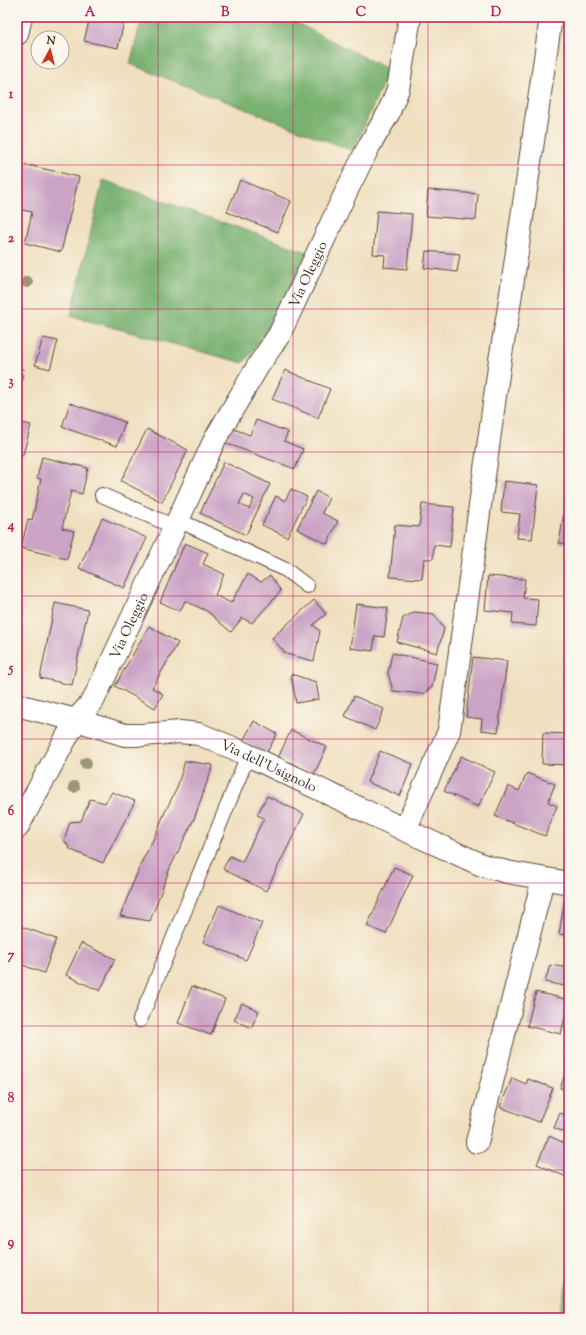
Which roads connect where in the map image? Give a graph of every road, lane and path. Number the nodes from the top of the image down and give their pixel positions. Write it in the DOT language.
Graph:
graph roads {
  1 [pos="21,17"];
  2 [pos="410,17"];
  3 [pos="551,17"];
  4 [pos="17,34"];
  5 [pos="102,496"];
  6 [pos="177,524"];
  7 [pos="307,586"];
  8 [pos="17,705"];
  9 [pos="76,720"];
  10 [pos="248,755"];
  11 [pos="17,828"];
  12 [pos="405,830"];
  13 [pos="543,879"];
  14 [pos="569,883"];
  15 [pos="140,1020"];
  16 [pos="477,1142"];
  1 -- 4 [label="street"];
  2 -- 6 [label="street, Via Oleggio"];
  3 -- 12 [label="street"];
  5 -- 6 [label="lane"];
  6 -- 7 [label="lane"];
  6 -- 9 [label="street, Via Oleggio"];
  8 -- 9 [label="street, Via dell'Usignolo"];
  9 -- 10 [label="street, Via dell'Usignolo"];
  9 -- 11 [label="street"];
  10 -- 12 [label="street, Via dell'Usignolo"];
  10 -- 15 [label="lane"];
  12 -- 13 [label="street, Via dell'Usignolo"];
  13 -- 14 [label="street, Via dell'Usignolo"];
  13 -- 16 [label="street"];
}
